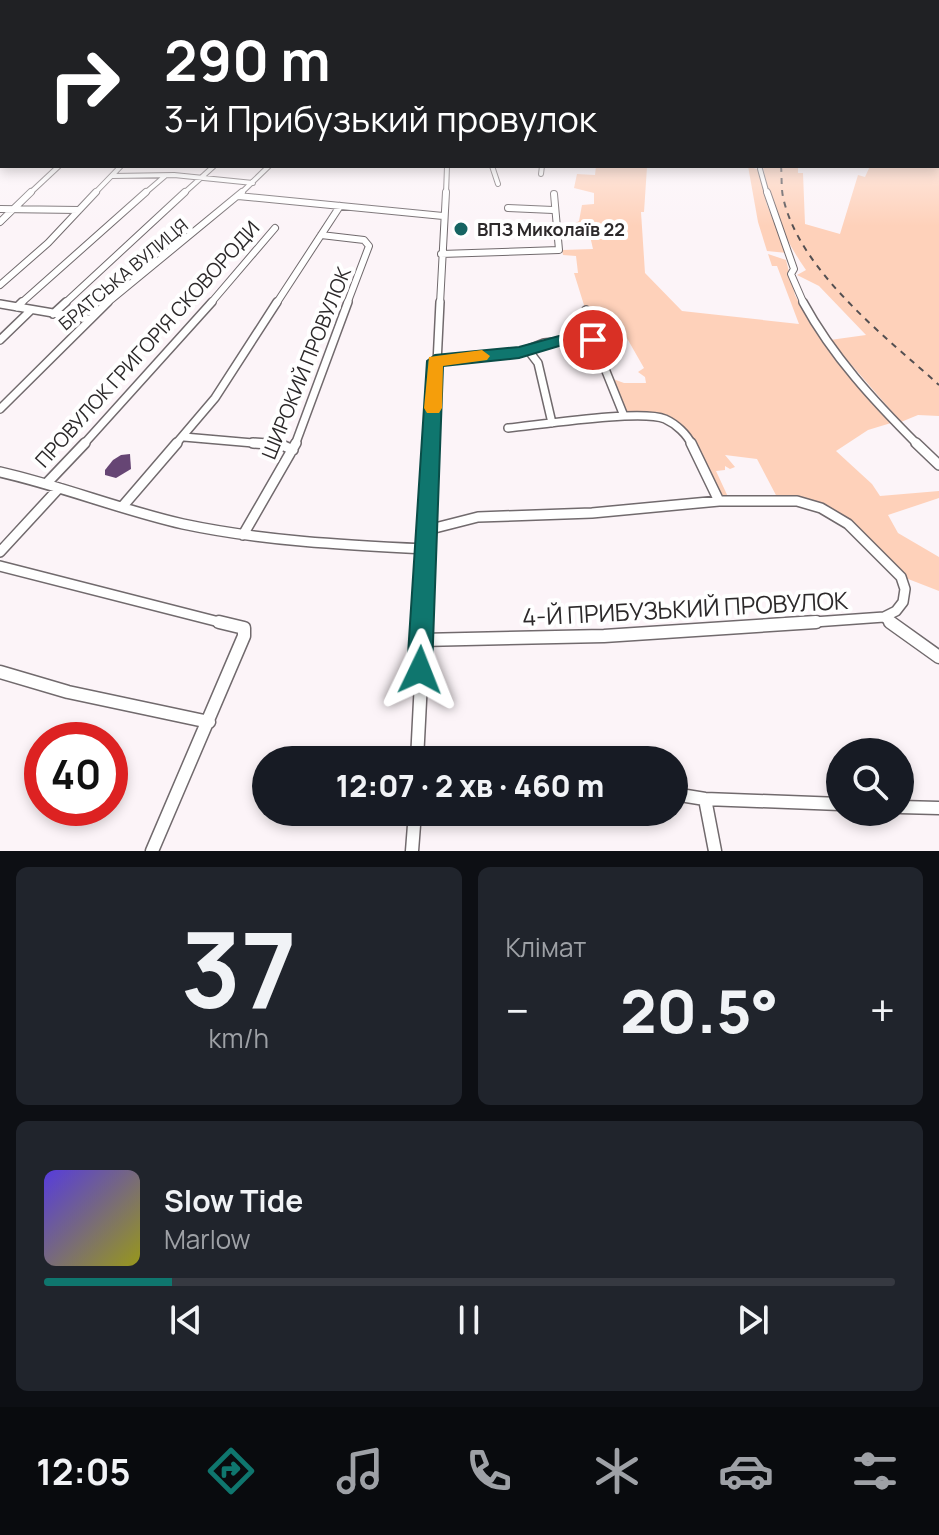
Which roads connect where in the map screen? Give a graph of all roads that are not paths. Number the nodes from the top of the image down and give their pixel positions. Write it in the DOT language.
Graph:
graph roads {
  1 [pos="57,168"];
  2 [pos="119,168"];
  3 [pos="179,168"];
  4 [pos="212,168"];
  5 [pos="267,168"];
  6 [pos="447,168"];
  7 [pos="493,168"];
  8 [pos="542,168"];
  9 [pos="760,169"];
  10 [pos="541,174"];
  11 [pos="174,175"];
  12 [pos="112,176"];
  13 [pos="165,176"];
  14 [pos="204,178"];
  15 [pos="253,183"];
  16 [pos="498,184"];
  17 [pos="554,194"];
  18 [pos="238,196"];
  19 [pos="340,206"];
  20 [pos="508,208"];
  21 [pos="0,209"];
  22 [pos="13,210"];
  23 [pos="79,210"];
  24 [pos="553,210"];
  25 [pos="443,216"];
  26 [pos="0,222"];
  27 [pos="275,228"];
  28 [pos="321,235"];
  29 [pos="441,254"];
  30 [pos="0,285"];
  31 [pos="0,304"];
  32 [pos="17,307"];
  33 [pos="586,310"];
  34 [pos="30,311"];
  35 [pos="53,314"];
  36 [pos="88,319"];
  37 [pos="592,338"];
  38 [pos="0,340"];
  39 [pos="528,350"];
  40 [pos="435,361"];
  41 [pos="0,409"];
  42 [pos="624,416"];
  43 [pos="552,423"];
  44 [pos="508,428"];
  45 [pos="184,437"];
  46 [pos="293,450"];
  47 [pos="939,465"];
  48 [pos="0,472"];
  49 [pos="46,484"];
  50 [pos="59,488"];
  51 [pos="719,501"];
  52 [pos="122,507"];
  53 [pos="427,530"];
  54 [pos="243,535"];
  55 [pos="426,549"];
  56 [pos="0,552"];
  57 [pos="0,566"];
  58 [pos="884,617"];
  59 [pos="421,640"];
  60 [pos="939,657"];
  61 [pos="0,672"];
  62 [pos="209,722"];
  63 [pos="417,746"];
  64 [pos="688,796"];
  65 [pos="705,799"];
  66 [pos="826,803"];
  67 [pos="914,807"];
  68 [pos="939,808"];
  69 [pos="414,826"];
  70 [pos="152,851"];
  71 [pos="412,851"];
  72 [pos="715,851"];
  1 -- 22 [label="street"];
  2 -- 12 [label="street"];
  3 -- 11 [label="street"];
  4 -- 14 [label="street"];
  5 -- 15 [label="street, БРАТСЬКА ВУЛИЦЯ"];
  6 -- 25 [label="street"];
  7 -- 16 [label="street"];
  8 -- 10 [label="street"];
  9 -- 47 [label="street"];
  11 -- 13 [label="street"];
  11 -- 14 [label="street"];
  12 -- 13 [label="street"];
  12 -- 23 [label="street"];
  13 -- 32 [label="street"];
  14 -- 15 [label="street"];
  14 -- 35 [label="street"];
  15 -- 18 [label="street, БРАТСЬКА ВУЛИЦЯ"];
  17 -- 24 [label="street"];
  18 -- 19 [label="street"];
  18 -- 36 [label="street, БРАТСЬКА ВУЛИЦЯ"];
  19 -- 25 [label="street"];
  19 -- 28 [label="street"];
  20 -- 24 [label="street"];
  21 -- 22 [label="street"];
  22 -- 23 [label="street"];
  22 -- 26 [label="street"];
  23 -- 30 [label="street"];
  24 -- 29 [label="street"];
  25 -- 29 [label="street"];
  27 -- 49 [label="street, ПРОВУЛОК ГРИГОРІЯ СКОВОРОДИ"];
  28 -- 45 [label="street"];
  28 -- 46 [label="street, ШИРОКИЙ ПРОВУЛОК"];
  29 -- 40 [label="street"];
  31 -- 32 [label="street"];
  32 -- 34 [label="street"];
  33 -- 37 [label="street"];
  34 -- 35 [label="street"];
  34 -- 38 [label="street"];
  35 -- 36 [label="street"];
  36 -- 41 [label="street, БРАТСЬКА ВУЛИЦЯ"];
  37 -- 39 [label="street"];
  37 -- 42 [label="street"];
  39 -- 40 [label="street"];
  39 -- 43 [label="street"];
  40 -- 53 [label="street"];
  42 -- 43 [label="street"];
  42 -- 51 [label="street"];
  43 -- 44 [label="street"];
  45 -- 46 [label="street"];
  45 -- 52 [label="street"];
  46 -- 54 [label="street, ШИРОКИЙ ПРОВУЛОК"];
  48 -- 49 [label="street"];
  49 -- 50 [label="street"];
  50 -- 52 [label="street"];
  50 -- 56 [label="street"];
  51 -- 53 [label="street"];
  51 -- 58 [label="street"];
  52 -- 54 [label="street"];
  53 -- 55 [label="street"];
  54 -- 55 [label="street"];
  55 -- 59 [label="street"];
  57 -- 62 [label="street"];
  58 -- 59 [label="street, 4-Й ПРИБУЗЬКИЙ ПРОВУЛОК"];
  58 -- 60 [label="street"];
  59 -- 63 [label="street"];
  61 -- 62 [label="street"];
  62 -- 70 [label="street"];
  64 -- 65 [label="street"];
  65 -- 66 [label="street"];
  65 -- 72 [label="street"];
  67 -- 68 [label="street"];
  69 -- 71 [label="street"];
}
